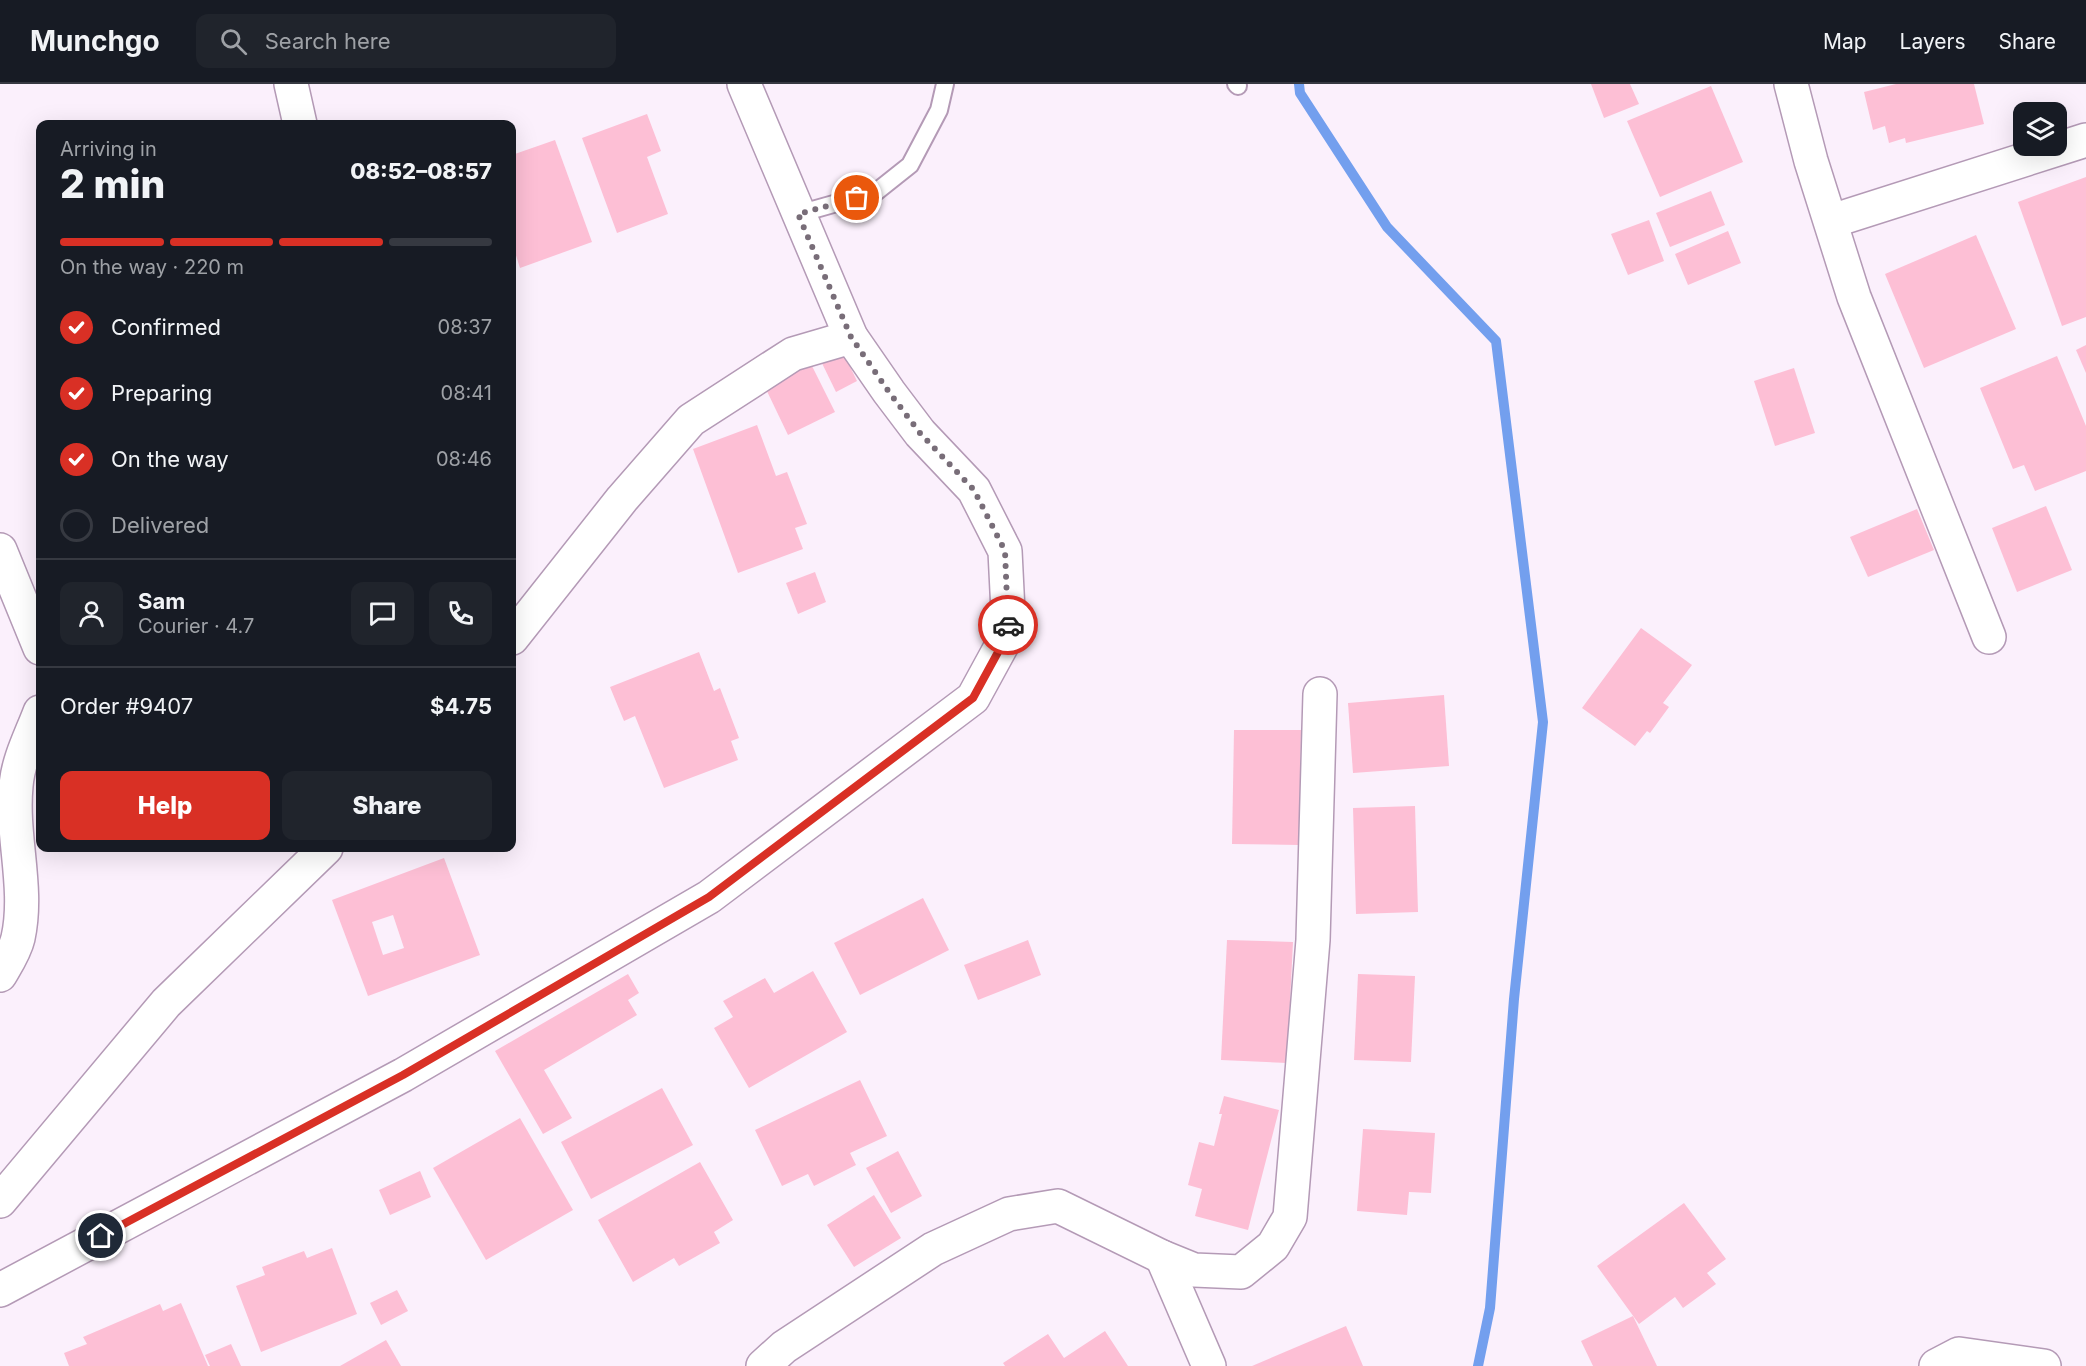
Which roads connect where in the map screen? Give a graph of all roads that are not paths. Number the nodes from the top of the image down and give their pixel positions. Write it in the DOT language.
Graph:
graph roads {
  1 [pos="291,84"];
  2 [pos="744,84"];
  3 [pos="945,84"];
  4 [pos="1791,84"];
  5 [pos="299,120"];
  6 [pos="2086,140"];
  7 [pos="798,214"];
  8 [pos="1832,221"];
  9 [pos="851,337"];
  10 [pos="0,550"];
  11 [pos="516,633"];
  12 [pos="1989,637"];
  13 [pos="36,638"];
  14 [pos="1320,694"];
  15 [pos="36,722"];
  16 [pos="322,852"];
  17 [pos="0,975"];
  18 [pos="0,1201"];
  19 [pos="1162,1257"];
  20 [pos="0,1290"];
  21 [pos="763,1366"];
  22 [pos="1209,1366"];
  23 [pos="1936,1366"];
  24 [pos="2044,1366"];
  1 -- 5 [label="street"];
  2 -- 7 [label="street"];
  3 -- 7 [label="lane"];
  4 -- 8 [label="street"];
  6 -- 8 [label="street"];
  7 -- 9 [label="street"];
  8 -- 12 [label="street"];
  9 -- 11 [label="street"];
  9 -- 20 [label="street"];
  10 -- 13 [label="street"];
  14 -- 19 [label="street"];
  15 -- 17 [label="street"];
  16 -- 18 [label="street"];
  19 -- 21 [label="street"];
  19 -- 22 [label="street"];
  23 -- 24 [label="street"];
}
